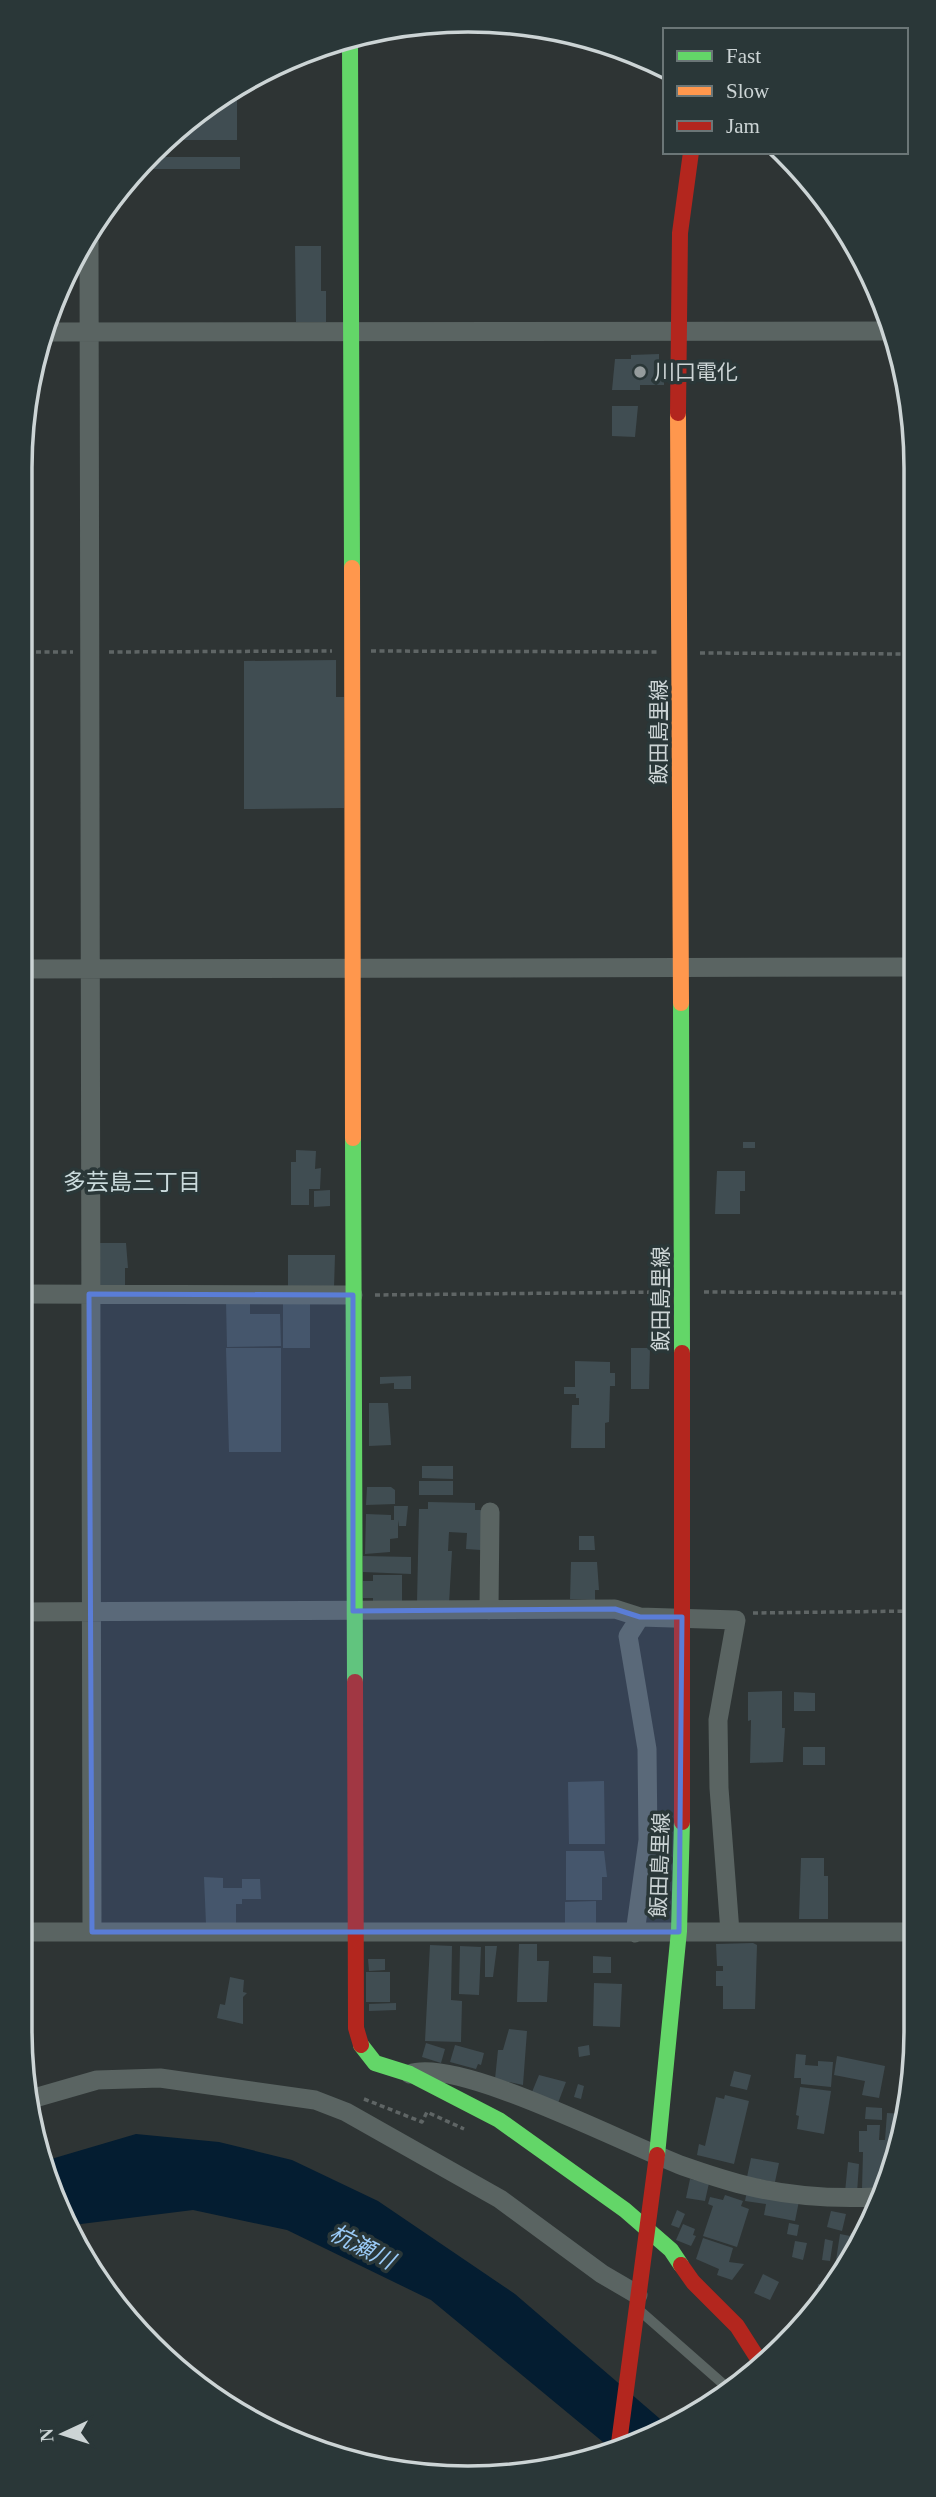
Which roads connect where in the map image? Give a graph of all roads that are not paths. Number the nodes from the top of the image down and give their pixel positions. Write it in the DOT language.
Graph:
graph roads {
  1 [pos="350,48"];
  2 [pos="691,154"];
  3 [pos="89,252"];
  4 [pos="678,330"];
  5 [pos="352,331"];
  6 [pos="882,331"];
  7 [pos="54,332"];
  8 [pos="90,332"];
  9 [pos="904,967"];
  10 [pos="682,968"];
  11 [pos="32,969"];
  12 [pos="88,970"];
  13 [pos="352,970"];
  14 [pos="32,1294"];
  15 [pos="89,1294"];
  16 [pos="353,1295"];
  17 [pos="490,1512"];
  18 [pos="489,1610"];
  19 [pos="352,1611"];
  20 [pos="32,1612"];
  21 [pos="91,1612"];
  22 [pos="640,1616"];
  23 [pos="682,1617"];
  24 [pos="32,1932"];
  25 [pos="92,1932"];
  26 [pos="730,1932"];
  27 [pos="904,1932"];
  28 [pos="355,1933"];
  29 [pos="635,1933"];
  30 [pos="410,2074"];
  31 [pos="37,2097"];
  32 [pos="870,2197"];
  33 [pos="637,2301"];
  34 [pos="757,2357"];
  35 [pos="723,2383"];
  36 [pos="620,2438"];
  1 -- 5 [label="street"];
  2 -- 4 [label="street, 飯田島里線"];
  3 -- 8 [label="street"];
  4 -- 5 [label="street"];
  4 -- 6 [label="street"];
  4 -- 10 [label="street, 飯田島里線"];
  5 -- 8 [label="street"];
  5 -- 13 [label="street"];
  7 -- 8 [label="street"];
  8 -- 12 [label="street"];
  9 -- 10 [label="street"];
  10 -- 13 [label="street"];
  10 -- 23 [label="street, 飯田島里線"];
  11 -- 12 [label="street"];
  12 -- 13 [label="street"];
  12 -- 15 [label="street"];
  13 -- 16 [label="street"];
  14 -- 15 [label="street"];
  15 -- 16 [label="street"];
  15 -- 21 [label="street"];
  16 -- 19 [label="street"];
  17 -- 18 [label="street"];
  18 -- 19 [label="street"];
  18 -- 22 [label="street"];
  19 -- 21 [label="street"];
  19 -- 28 [label="street"];
  20 -- 21 [label="street"];
  21 -- 25 [label="street"];
  22 -- 23 [label="street"];
  22 -- 29 [label="street"];
  23 -- 26 [label="street"];
  23 -- 33 [label="street, 飯田島里線"];
  24 -- 25 [label="street"];
  25 -- 28 [label="street"];
  26 -- 27 [label="street"];
  26 -- 29 [label="street"];
  28 -- 29 [label="street"];
  28 -- 30 [label="street"];
  30 -- 32 [label="street"];
  30 -- 34 [label="street"];
  31 -- 33 [label="street"];
  33 -- 35 [label="lane"];
  33 -- 36 [label="street, 飯田島里線"];
}
